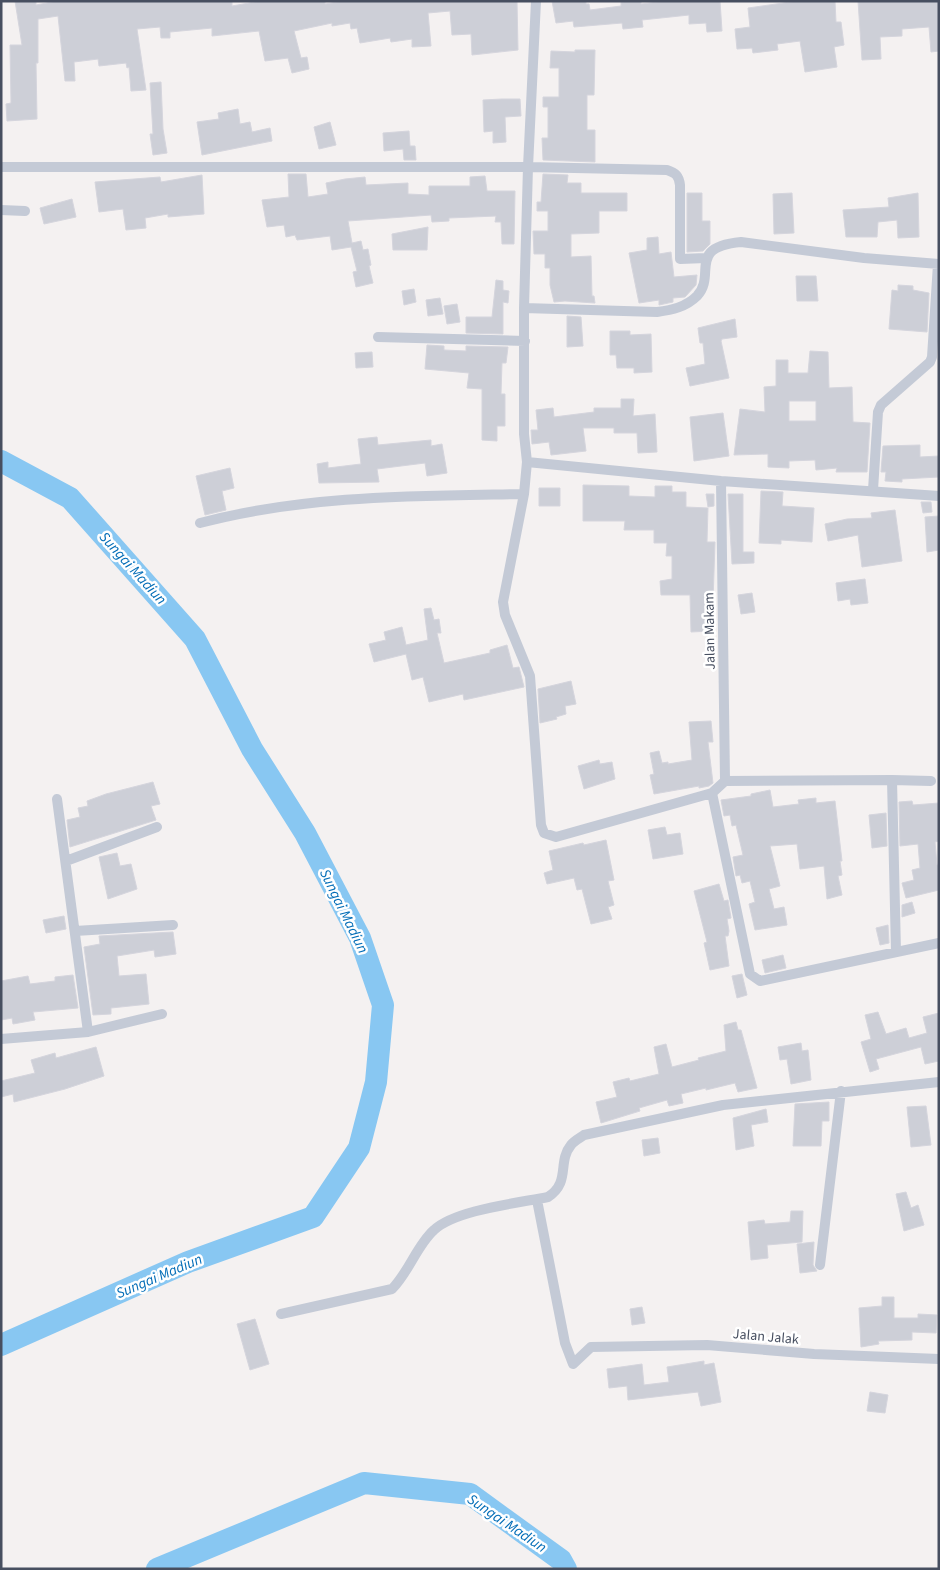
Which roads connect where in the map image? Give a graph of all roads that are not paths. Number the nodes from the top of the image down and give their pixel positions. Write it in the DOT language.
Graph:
graph roads {
  1 [pos="536,1"];
  2 [pos="528,166"];
  3 [pos="1,167"];
  4 [pos="1,210"];
  5 [pos="25,211"];
  6 [pos="706,258"];
  7 [pos="938,264"];
  8 [pos="524,308"];
  9 [pos="378,337"];
  10 [pos="525,341"];
  11 [pos="527,462"];
  12 [pos="721,481"];
  13 [pos="873,490"];
  14 [pos="524,494"];
  15 [pos="939,496"];
  16 [pos="200,523"];
  17 [pos="892,780"];
  18 [pos="725,781"];
  19 [pos="931,781"];
  20 [pos="712,792"];
  21 [pos="58,799"];
  22 [pos="158,827"];
  23 [pos="66,861"];
  24 [pos="172,925"];
  25 [pos="75,931"];
  26 [pos="939,944"];
  27 [pos="896,952"];
  28 [pos="162,1014"];
  29 [pos="88,1032"];
  30 [pos="1,1039"];
  31 [pos="939,1082"];
  32 [pos="841,1091"];
  33 [pos="537,1200"];
  34 [pos="820,1266"];
  35 [pos="282,1314"];
  36 [pos="939,1359"];
  1 -- 2 [label="street"];
  2 -- 3 [label="street"];
  2 -- 6 [label="street"];
  2 -- 8 [label="street"];
  4 -- 5 [label="street"];
  6 -- 7 [label="street"];
  6 -- 8 [label="street"];
  7 -- 13 [label="street"];
  8 -- 10 [label="street"];
  9 -- 10 [label="street"];
  10 -- 11 [label="street"];
  11 -- 12 [label="street"];
  11 -- 14 [label="street"];
  12 -- 13 [label="street"];
  12 -- 18 [label="street, Jalan Makam"];
  13 -- 15 [label="street"];
  14 -- 16 [label="street"];
  14 -- 20 [label="street"];
  17 -- 18 [label="street"];
  17 -- 19 [label="street"];
  17 -- 27 [label="street"];
  18 -- 20 [label="street"];
  20 -- 27 [label="street"];
  21 -- 23 [label="street"];
  22 -- 23 [label="street"];
  23 -- 25 [label="street"];
  24 -- 25 [label="street"];
  25 -- 29 [label="street"];
  26 -- 27 [label="street"];
  28 -- 29 [label="street"];
  29 -- 30 [label="street"];
  31 -- 32 [label="street"];
  32 -- 33 [label="street"];
  32 -- 34 [label="street"];
  33 -- 35 [label="street"];
  33 -- 36 [label="street, Jalan Jalak"];
}
